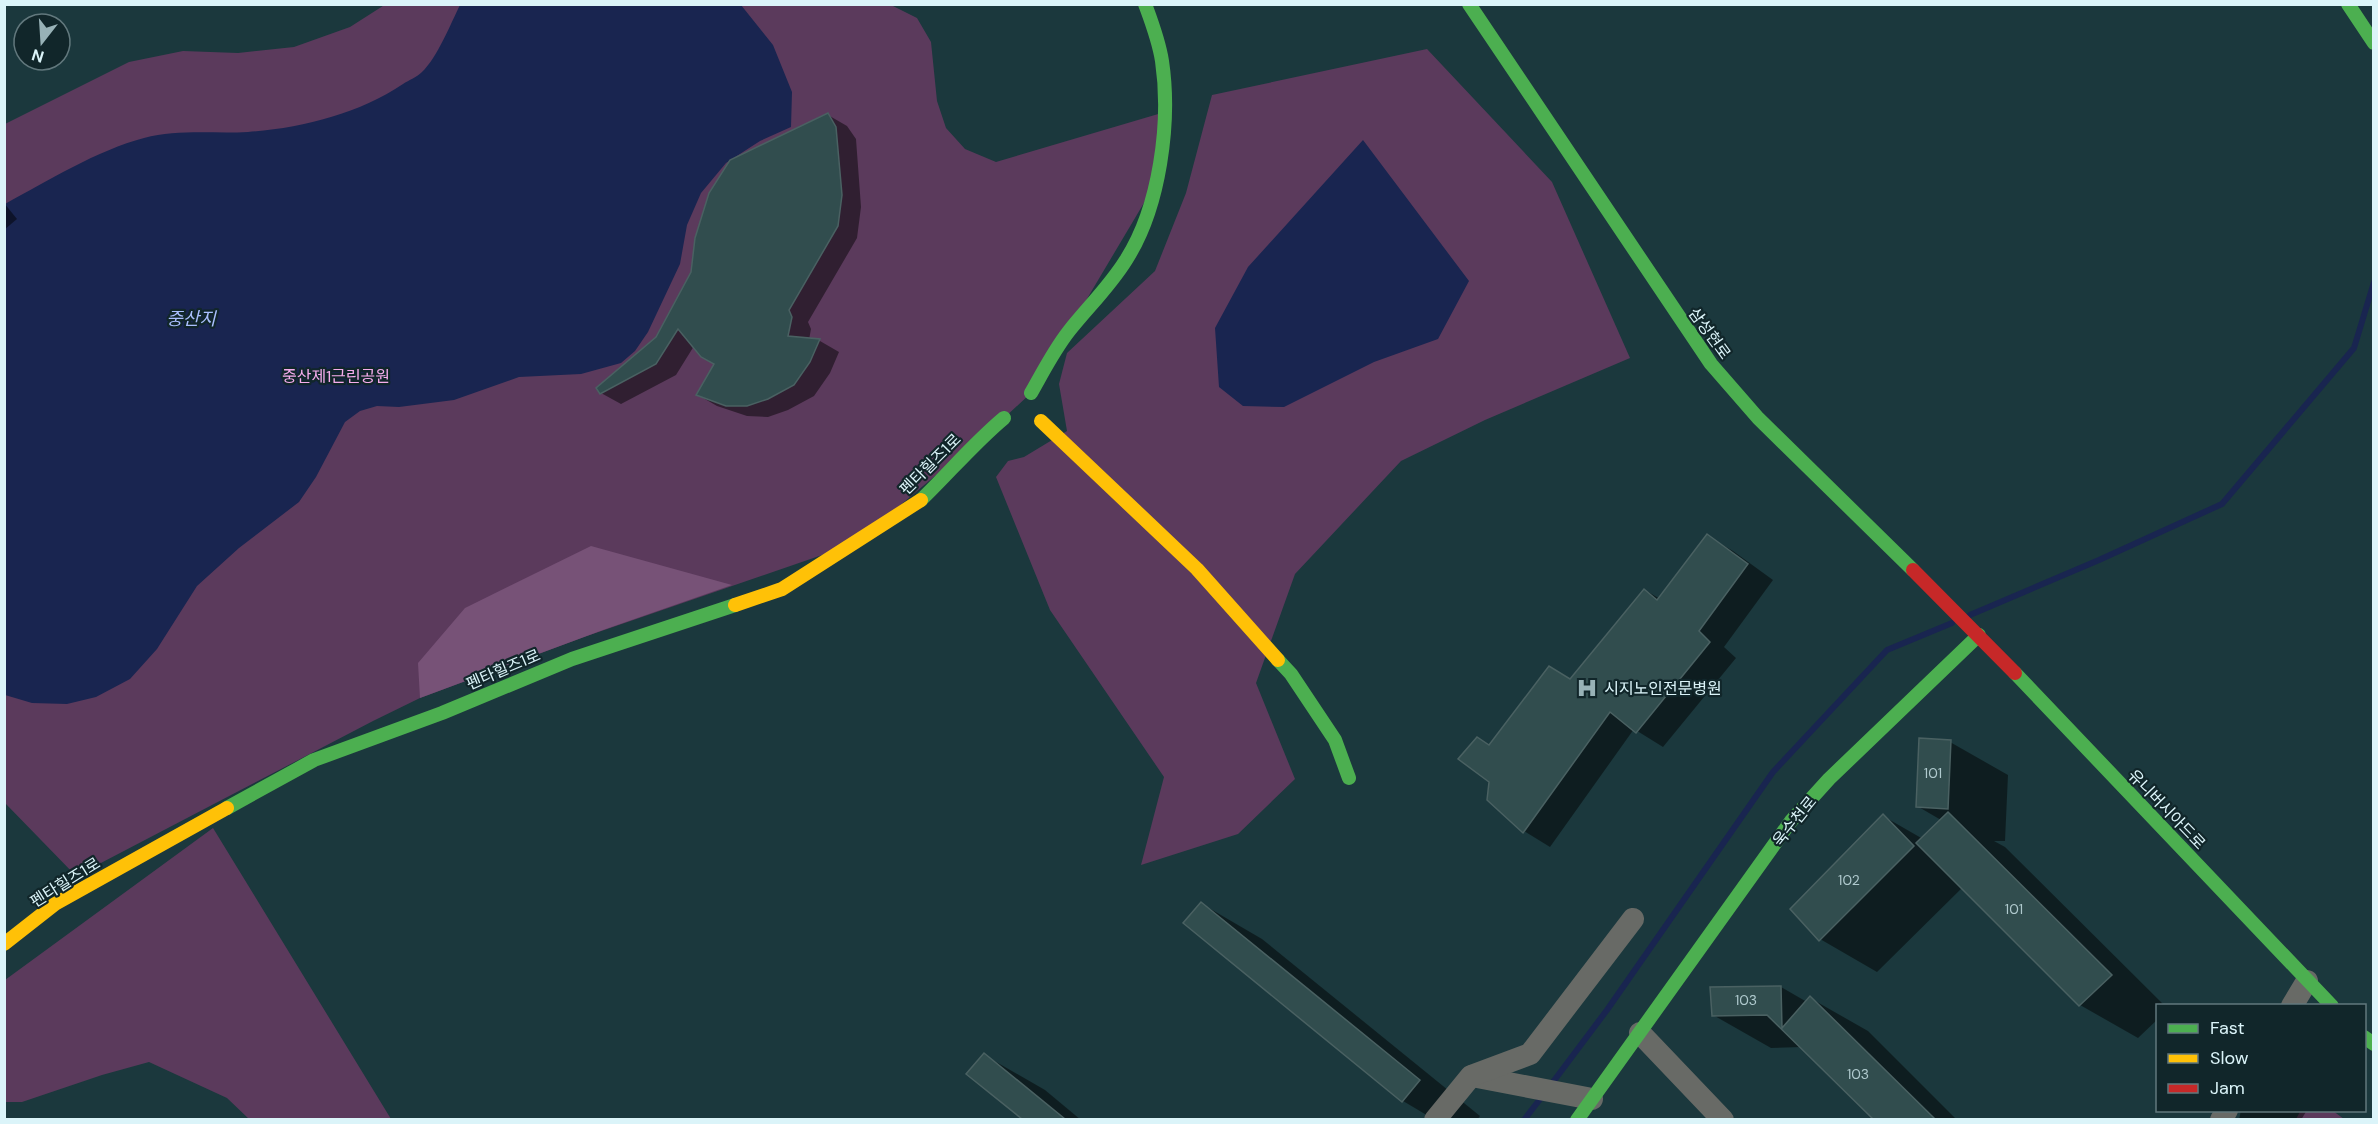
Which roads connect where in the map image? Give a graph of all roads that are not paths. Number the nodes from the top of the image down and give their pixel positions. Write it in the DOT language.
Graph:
graph roads {
  1 [pos="1144,4"];
  2 [pos="1469,4"];
  3 [pos="2348,4"];
  4 [pos="2373,43"];
  5 [pos="1007,417"];
  6 [pos="1978,635"];
  7 [pos="1349,778"];
  8 [pos="1633,919"];
  9 [pos="4,944"];
  10 [pos="2307,981"];
  11 [pos="2293,1004"];
  12 [pos="2331,1004"];
  13 [pos="1640,1033"];
  14 [pos="1471,1076"];
  15 [pos="1592,1099"];
  16 [pos="1434,1119"];
  17 [pos="1576,1119"];
  18 [pos="1723,1119"];
  1 -- 7 [label="main road"];
  2 -- 6 [label="main road, 삼성현로"];
  3 -- 4 [label="main road"];
  5 -- 9 [label="main road, 펜타힐즈1로"];
  6 -- 10 [label="main road, 유니버시아드로"];
  6 -- 13 [label="main road, 욱수천로"];
  8 -- 14 [label="street"];
  10 -- 11 [label="street"];
  10 -- 12 [label="main road, 유니버시아드로"];
  13 -- 15 [label="main road, 욱수천로"];
  13 -- 18 [label="street"];
  14 -- 15 [label="street"];
  14 -- 16 [label="street"];
  15 -- 17 [label="main road, 욱수천로"];
}
